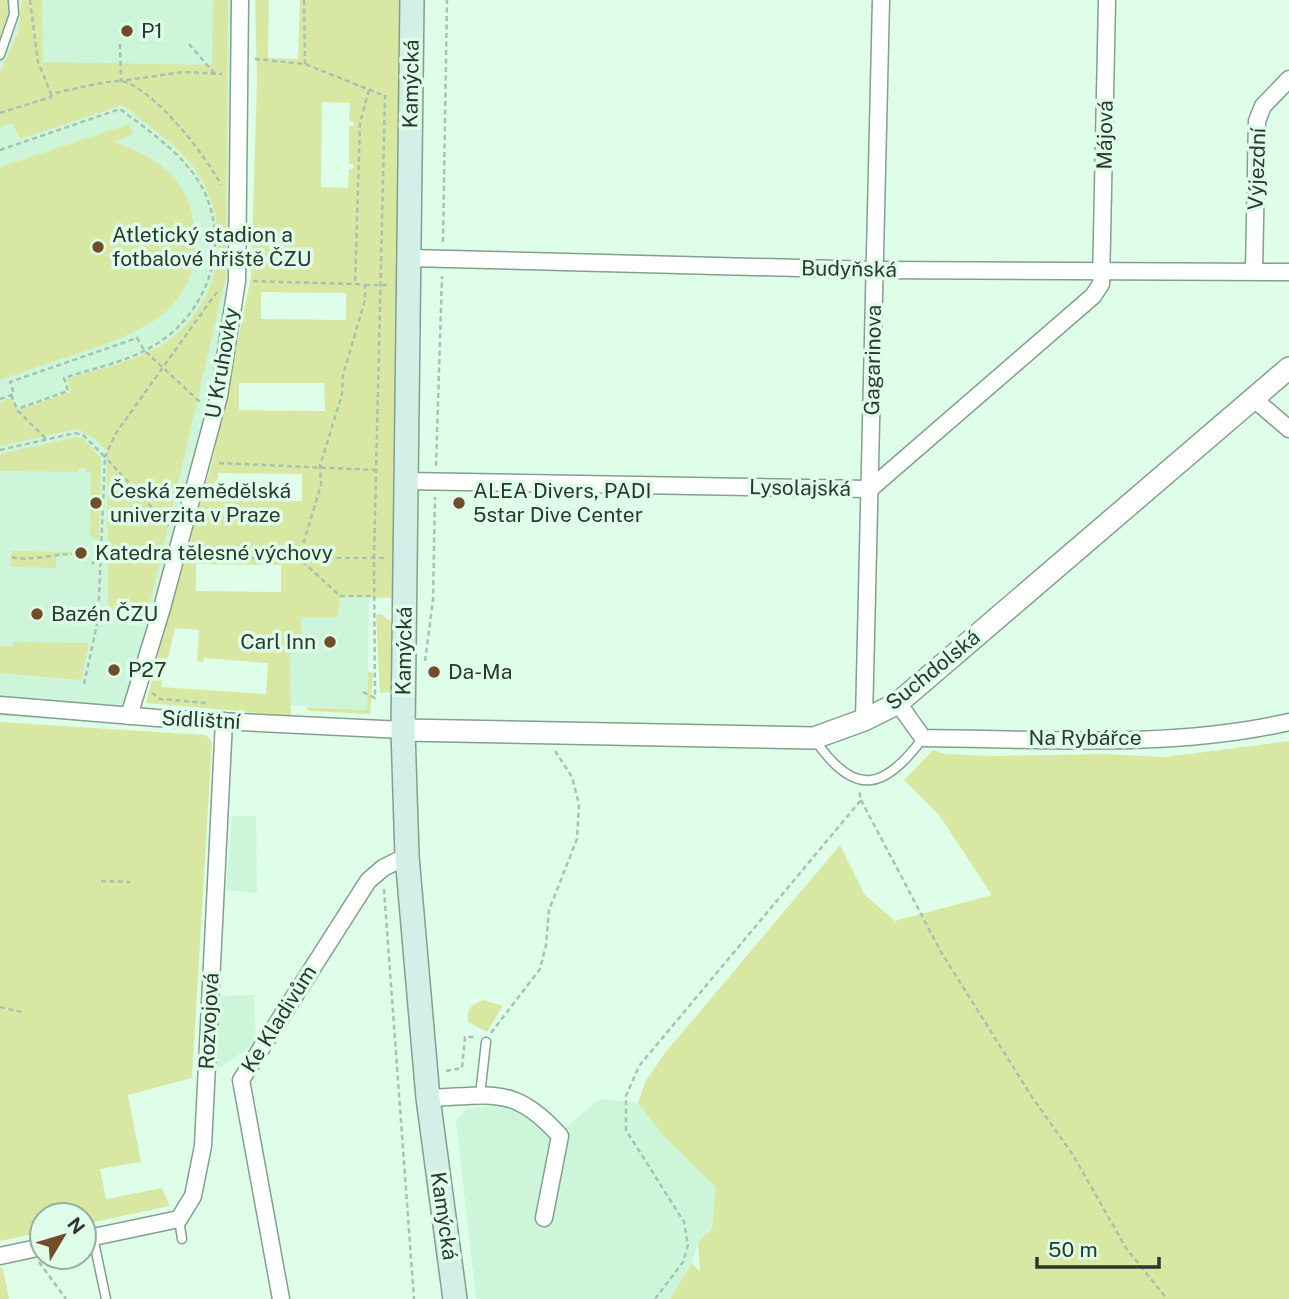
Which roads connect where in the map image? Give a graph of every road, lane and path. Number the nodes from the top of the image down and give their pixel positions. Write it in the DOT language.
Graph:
graph roads {
  1 [pos="13,0"];
  2 [pos="30,0"];
  3 [pos="240,0"];
  4 [pos="304,0"];
  5 [pos="412,0"];
  6 [pos="446,0"];
  7 [pos="881,0"];
  8 [pos="1107,0"];
  9 [pos="120,44"];
  10 [pos="189,44"];
  11 [pos="0,55"];
  12 [pos="240,58"];
  13 [pos="305,64"];
  14 [pos="215,74"];
  15 [pos="240,75"];
  16 [pos="1289,79"];
  17 [pos="121,81"];
  18 [pos="369,90"];
  19 [pos="51,94"];
  20 [pos="385,96"];
  21 [pos="411,99"];
  22 [pos="0,114"];
  23 [pos="0,150"];
  24 [pos="222,188"];
  25 [pos="409,258"];
  26 [pos="443,259"];
  27 [pos="875,270"];
  28 [pos="1102,270"];
  29 [pos="1254,271"];
  30 [pos="1289,272"];
  31 [pos="365,285"];
  32 [pos="381,285"];
  33 [pos="409,286"];
  34 [pos="144,350"];
  35 [pos="1289,368"];
  36 [pos="11,395"];
  37 [pos="0,399"];
  38 [pos="1254,399"];
  39 [pos="217,406"];
  40 [pos="17,409"];
  41 [pos="1289,429"];
  42 [pos="46,439"];
  43 [pos="0,450"];
  44 [pos="105,457"];
  45 [pos="201,462"];
  46 [pos="320,466"];
  47 [pos="376,470"];
  48 [pos="406,481"];
  49 [pos="435,482"];
  50 [pos="870,489"];
  51 [pos="180,539"];
  52 [pos="72,554"];
  53 [pos="101,555"];
  54 [pos="12,557"];
  55 [pos="176,558"];
  56 [pos="299,558"];
  57 [pos="374,558"];
  58 [pos="405,558"];
  59 [pos="434,559"];
  60 [pos="92,564"];
  61 [pos="374,596"];
  62 [pos="423,673"];
  63 [pos="84,684"];
  64 [pos="148,686"];
  65 [pos="363,692"];
  66 [pos="898,703"];
  67 [pos="215,704"];
  68 [pos="0,705"];
  69 [pos="129,716"];
  70 [pos="864,720"];
  71 [pos="224,721"];
  72 [pos="1289,722"];
  73 [pos="403,730"];
  74 [pos="538,733"];
  75 [pos="814,738"];
  76 [pos="923,738"];
  77 [pos="856,779"];
  78 [pos="861,800"];
  79 [pos="408,856"];
  80 [pos="383,868"];
  81 [pos="101,881"];
  82 [pos="130,882"];
  83 [pos="0,1007"];
  84 [pos="22,1012"];
  85 [pos="477,1038"];
  86 [pos="488,1040"];
  87 [pos="446,1071"];
  88 [pos="480,1095"];
  89 [pos="428,1098"];
  90 [pos="544,1218"];
  91 [pos="179,1219"];
  92 [pos="98,1236"];
  93 [pos="182,1239"];
  94 [pos="28,1255"];
  95 [pos="0,1256"];
  96 [pos="49,1271"];
  97 [pos="98,1271"];
  98 [pos="66,1299"];
  99 [pos="106,1299"];
  100 [pos="281,1299"];
  101 [pos="414,1299"];
  102 [pos="455,1299"];
  103 [pos="655,1299"];
  104 [pos="1167,1299"];
  1 -- 11 [label="lane"];
  2 -- 19 [label="path"];
  3 -- 12 [label="street, U Kruhovky"];
  4 -- 13 [label="path"];
  5 -- 21 [label="main road, Kamýcká"];
  6 -- 26 [label="path"];
  7 -- 27 [label="street, Gagarinova"];
  8 -- 28 [label="street, Májová"];
  9 -- 17 [label="path"];
  10 -- 14 [label="path"];
  12 -- 13 [label="path"];
  12 -- 15 [label="street, U Kruhovky"];
  13 -- 18 [label="path"];
  14 -- 15 [label="path"];
  14 -- 17 [label="path"];
  15 -- 39 [label="street, U Kruhovky"];
  16 -- 29 [label="street, Výjezdní"];
  17 -- 19 [label="path"];
  17 -- 24 [label="path"];
  18 -- 20 [label="path"];
  18 -- 31 [label="path"];
  19 -- 22 [label="path"];
  20 -- 21 [label="path"];
  20 -- 32 [label="path"];
  21 -- 25 [label="main road, Kamýcká"];
  23 -- 34 [label="path"];
  25 -- 26 [label="street, Budyňská"];
  25 -- 33 [label="main road, Kamýcká"];
  26 -- 27 [label="street, Budyňská"];
  26 -- 49 [label="path"];
  27 -- 28 [label="street, Budyňská"];
  27 -- 50 [label="street, Gagarinova"];
  28 -- 29 [label="street, Budyňská"];
  28 -- 50 [label="street, Lysolajská"];
  29 -- 30 [label="street, Budyňská"];
  31 -- 32 [label="path"];
  31 -- 46 [label="path"];
  32 -- 33 [label="path"];
  32 -- 47 [label="path"];
  33 -- 48 [label="main road, Kamýcká"];
  34 -- 36 [label="path"];
  34 -- 39 [label="path"];
  34 -- 40 [label="path"];
  35 -- 38 [label="street, Suchdolská"];
  36 -- 37 [label="path"];
  36 -- 40 [label="path"];
  38 -- 41 [label="street"];
  38 -- 66 [label="street, Suchdolská"];
  39 -- 45 [label="street, U Kruhovky"];
  40 -- 42 [label="path"];
  42 -- 43 [label="path"];
  42 -- 44 [label="path"];
  44 -- 51 [label="path"];
  44 -- 53 [label="path"];
  45 -- 46 [label="path"];
  45 -- 51 [label="street, U Kruhovky"];
  46 -- 47 [label="path"];
  46 -- 56 [label="path"];
  47 -- 57 [label="path"];
  48 -- 49 [label="street, Lysolajská"];
  48 -- 58 [label="main road, Kamýcká"];
  49 -- 50 [label="street, Lysolajská"];
  49 -- 59 [label="path"];
  50 -- 70 [label="street, Gagarinova"];
  51 -- 55 [label="street, U Kruhovky"];
  52 -- 54 [label="path"];
  53 -- 55 [label="path"];
  53 -- 60 [label="path"];
  53 -- 63 [label="path"];
  55 -- 56 [label="path"];
  55 -- 69 [label="street, U Kruhovky"];
  56 -- 57 [label="path"];
  56 -- 61 [label="path"];
  57 -- 58 [label="path"];
  57 -- 61 [label="path"];
  58 -- 59 [label="path"];
  58 -- 73 [label="main road, Kamýcká"];
  59 -- 62 [label="path"];
  61 -- 65 [label="path"];
  64 -- 67 [label="path"];
  66 -- 70 [label="street, Suchdolská"];
  66 -- 76 [label="street"];
  68 -- 69 [label="street, Sídlištní"];
  69 -- 71 [label="street, Sídlištní"];
  70 -- 75 [label="street, Suchdolská"];
  71 -- 73 [label="street, Sídlištní"];
  71 -- 91 [label="street, Rozvojová"];
  72 -- 76 [label="street, Na Rybářce"];
  73 -- 74 [label="street, Suchdolská"];
  73 -- 79 [label="main road, Kamýcká"];
  74 -- 75 [label="street, Suchdolská"];
  74 -- 86 [label="path"];
  75 -- 77 [label="lane"];
  76 -- 77 [label="lane"];
  77 -- 78 [label="path"];
  78 -- 103 [label="path"];
  78 -- 104 [label="path"];
  79 -- 80 [label="street, Ke Kladivům"];
  79 -- 89 [label="main road, Kamýcká"];
  80 -- 100 [label="street, Ke Kladivům"];
  80 -- 101 [label="path"];
  81 -- 82 [label="path"];
  83 -- 84 [label="path"];
  85 -- 87 [label="path"];
  86 -- 88 [label="lane"];
  88 -- 89 [label="street"];
  88 -- 90 [label="street"];
  89 -- 102 [label="main road, Kamýcká"];
  91 -- 92 [label="street"];
  91 -- 93 [label="lane"];
  94 -- 95 [label="street"];
  96 -- 98 [label="path"];
  97 -- 99 [label="lane"];
}
